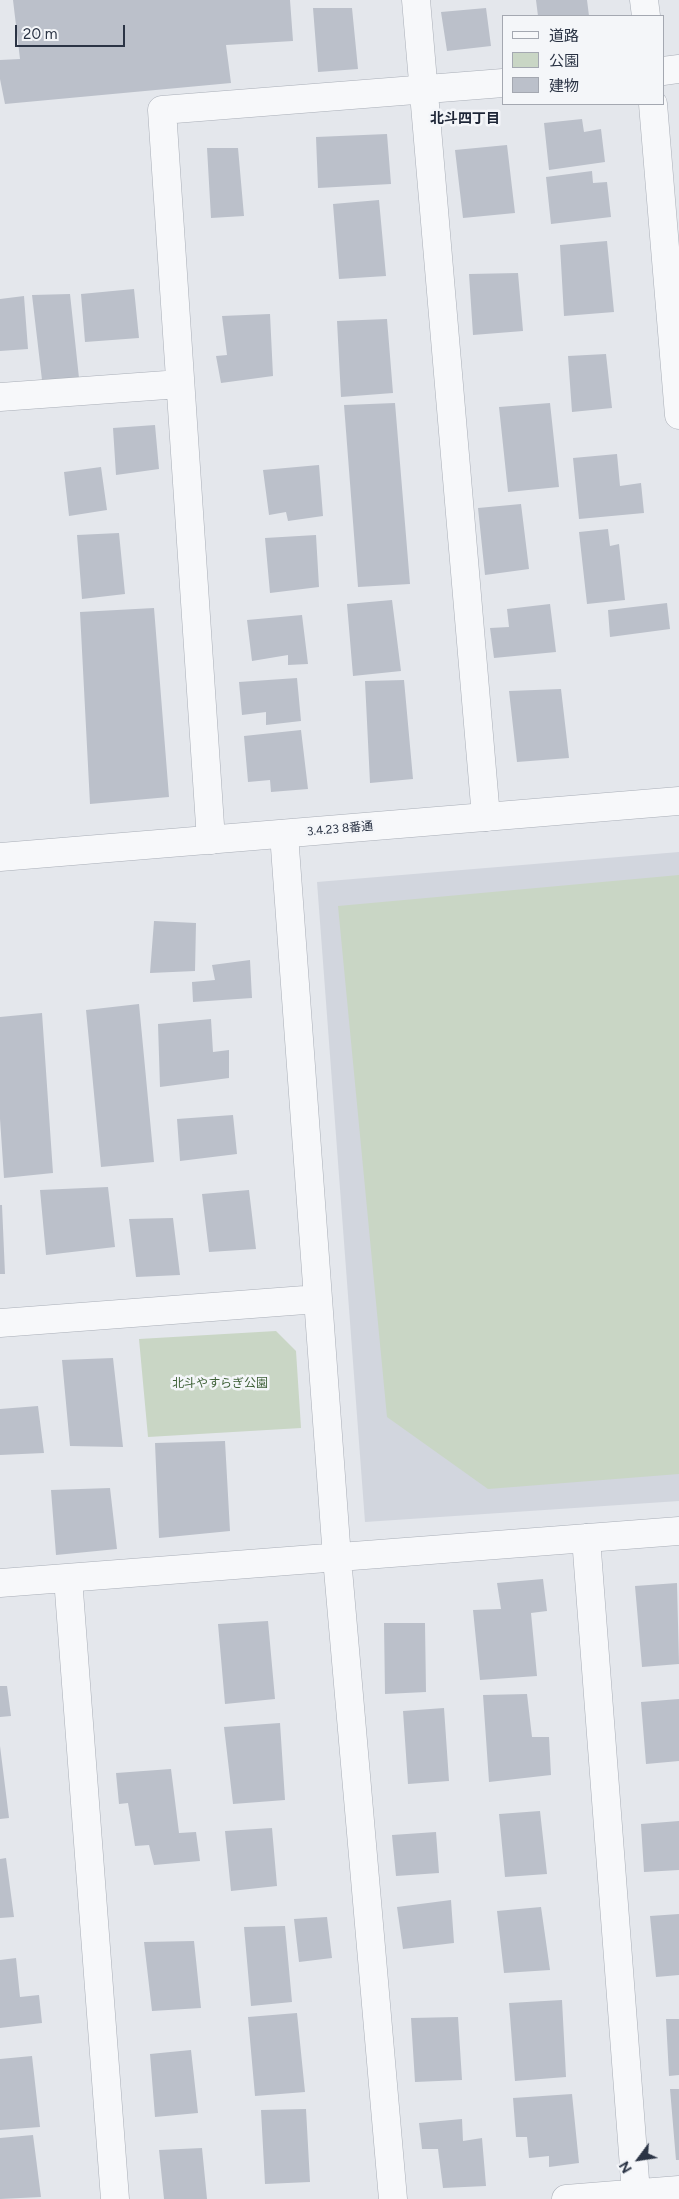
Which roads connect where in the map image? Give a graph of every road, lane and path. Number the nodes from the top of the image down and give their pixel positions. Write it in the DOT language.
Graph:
graph roads {
  1 [pos="416,0"];
  2 [pos="644,0"];
  3 [pos="646,15"];
  4 [pos="679,69"];
  5 [pos="664,71"];
  6 [pos="502,83"];
  7 [pos="422,89"];
  8 [pos="653,105"];
  9 [pos="180,384"];
  10 [pos="0,398"];
  11 [pos="679,416"];
  12 [pos="679,801"];
  13 [pos="486,817"];
  14 [pos="284,834"];
  15 [pos="211,840"];
  16 [pos="0,857"];
  17 [pos="318,1299"];
  18 [pos="0,1323"];
  19 [pos="679,1531"];
  20 [pos="586,1538"];
  21 [pos="336,1558"];
  22 [pos="68,1578"];
  23 [pos="0,1583"];
  24 [pos="679,2190"];
  25 [pos="636,2194"];
  26 [pos="115,2199"];
  27 [pos="393,2199"];
  28 [pos="566,2199"];
  1 -- 7 [label="street"];
  2 -- 3 [label="street"];
  4 -- 5 [label="street"];
  6 -- 7 [label="street"];
  7 -- 9 [label="street"];
  7 -- 13 [label="street"];
  8 -- 11 [label="street"];
  9 -- 10 [label="street"];
  9 -- 15 [label="street"];
  12 -- 13 [label="street, 3.4.23 8番通"];
  13 -- 14 [label="street, 3.4.23 8番通"];
  14 -- 15 [label="street, 3.4.23 8番通"];
  14 -- 17 [label="street"];
  15 -- 16 [label="street, 3.4.23 8番通"];
  17 -- 18 [label="street"];
  17 -- 21 [label="street"];
  19 -- 20 [label="street"];
  20 -- 21 [label="street"];
  20 -- 25 [label="street"];
  21 -- 22 [label="street"];
  21 -- 27 [label="street"];
  22 -- 23 [label="street"];
  22 -- 26 [label="street"];
  24 -- 25 [label="street"];
  25 -- 28 [label="street"];
}
